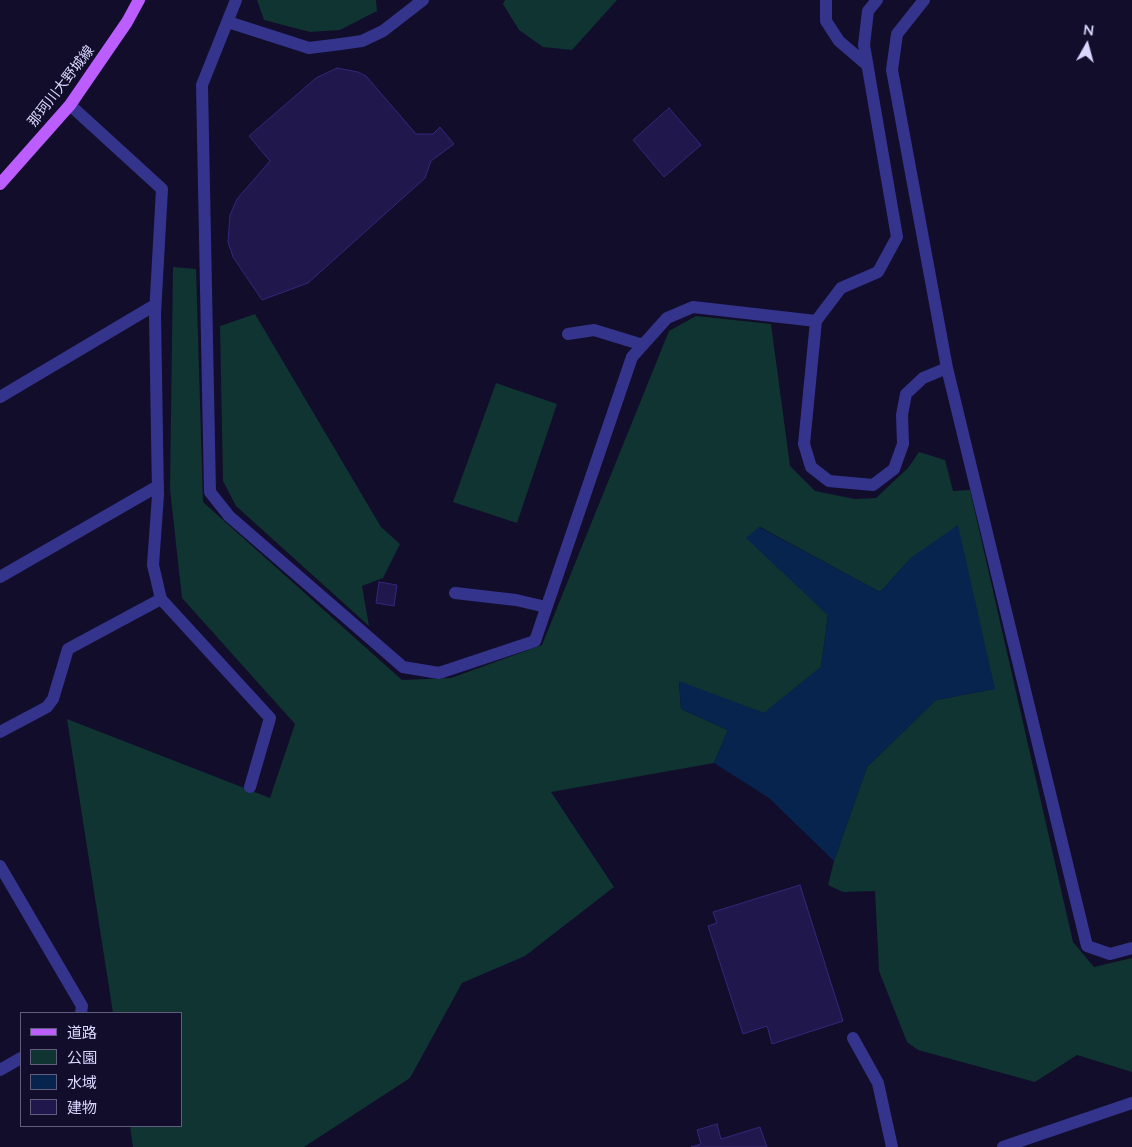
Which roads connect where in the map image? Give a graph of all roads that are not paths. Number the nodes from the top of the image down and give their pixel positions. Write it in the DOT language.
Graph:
graph roads {
  1 [pos="139,0"];
  2 [pos="236,0"];
  3 [pos="423,0"];
  4 [pos="826,0"];
  5 [pos="877,0"];
  6 [pos="924,0"];
  7 [pos="228,22"];
  8 [pos="867,65"];
  9 [pos="70,104"];
  10 [pos="0,184"];
  11 [pos="156,305"];
  12 [pos="816,322"];
  13 [pos="568,334"];
  14 [pos="643,345"];
  15 [pos="947,368"];
  16 [pos="0,397"];
  17 [pos="158,486"];
  18 [pos="0,577"];
  19 [pos="455,593"];
  20 [pos="161,599"];
  21 [pos="546,607"];
  22 [pos="0,732"];
  23 [pos="250,787"];
  24 [pos="0,866"];
  25 [pos="1132,948"];
  26 [pos="81,1012"];
  27 [pos="853,1038"];
  28 [pos="20,1059"];
  29 [pos="0,1070"];
  30 [pos="1132,1103"];
  31 [pos="892,1147"];
  32 [pos="1003,1147"];
  1 -- 9 [label="main road, 那珂川大野城線"];
  2 -- 7 [label="street"];
  3 -- 7 [label="street"];
  4 -- 8 [label="street"];
  5 -- 8 [label="street"];
  6 -- 15 [label="street"];
  7 -- 21 [label="street"];
  8 -- 12 [label="street"];
  9 -- 10 [label="main road, 那珂川大野城線"];
  9 -- 11 [label="street"];
  11 -- 16 [label="street"];
  11 -- 17 [label="street"];
  12 -- 14 [label="street"];
  12 -- 15 [label="street"];
  13 -- 14 [label="street"];
  14 -- 21 [label="street"];
  15 -- 25 [label="street"];
  17 -- 18 [label="street"];
  17 -- 20 [label="street"];
  19 -- 21 [label="street"];
  20 -- 22 [label="street"];
  20 -- 23 [label="street"];
  24 -- 26 [label="street"];
  27 -- 31 [label="street"];
  28 -- 29 [label="street"];
  30 -- 32 [label="street"];
}
